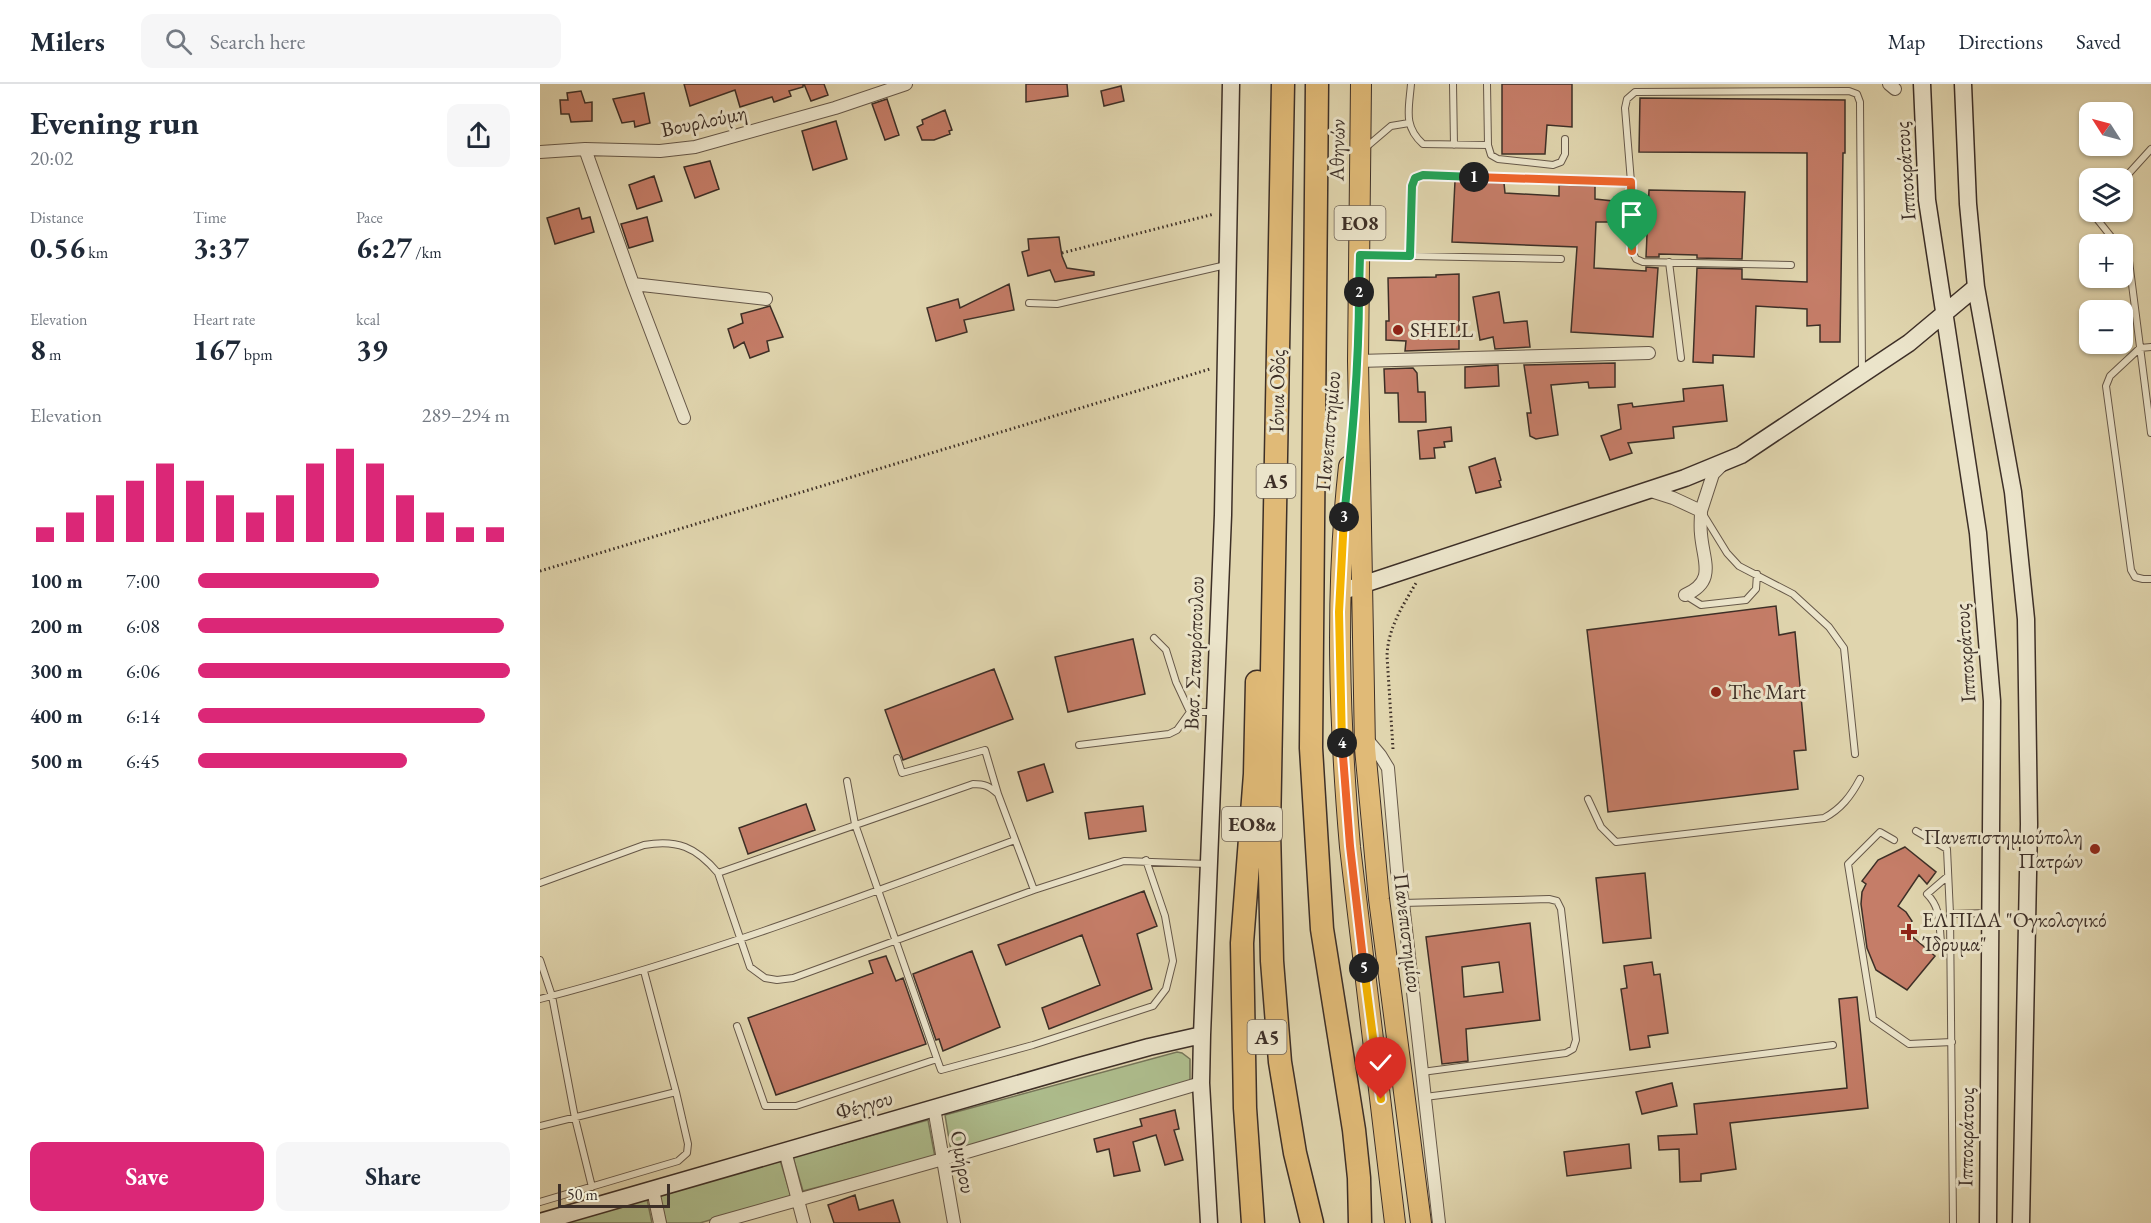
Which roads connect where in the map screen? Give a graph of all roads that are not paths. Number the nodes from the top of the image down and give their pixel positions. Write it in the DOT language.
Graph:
graph roads {
  1 [pos="906,84"];
  2 [pos="1231,84"];
  3 [pos="1269,84"];
  4 [pos="1283,84"];
  5 [pos="1317,84"];
  6 [pos="1361,84"];
  7 [pos="1411,84"];
  8 [pos="1453,84"];
  9 [pos="1487,84"];
  10 [pos="1922,84"];
  11 [pos="1963,84"];
  12 [pos="1409,123"];
  13 [pos="1565,139"];
  14 [pos="1454,145"];
  15 [pos="1488,145"];
  16 [pos="585,149"];
  17 [pos="2151,149"];
  18 [pos="1361,151"];
  19 [pos="540,152"];
  20 [pos="2133,169"];
  21 [pos="1631,182"];
  22 [pos="2099,222"];
  23 [pos="2109,234"];
  24 [pos="1360,255"];
  25 [pos="1410,256"];
  26 [pos="1561,259"];
  27 [pos="1669,262"];
  28 [pos="1227,265"];
  29 [pos="1791,265"];
  30 [pos="633,284"];
  31 [pos="1976,286"];
  32 [pos="2132,288"];
  33 [pos="766,300"];
  34 [pos="1029,303"];
  35 [pos="1945,315"];
  36 [pos="2151,347"];
  37 [pos="2140,348"];
  38 [pos="1648,353"];
  39 [pos="1681,358"];
  40 [pos="1358,361"];
  41 [pos="1862,376"];
  42 [pos="684,418"];
  43 [pos="2151,433"];
  44 [pos="1723,464"];
  45 [pos="1647,490"];
  46 [pos="1701,510"];
  47 [pos="1757,574"];
  48 [pos="2151,579"];
  49 [pos="1361,585"];
  50 [pos="1340,592"];
  51 [pos="1685,595"];
  52 [pos="1154,638"];
  53 [pos="1190,711"];
  54 [pos="1214,712"];
  55 [pos="1364,736"];
  56 [pos="1078,745"];
  57 [pos="1856,753"];
  58 [pos="897,758"];
  59 [pos="1255,774"];
  60 [pos="1860,779"];
  61 [pos="846,781"];
  62 [pos="998,794"];
  63 [pos="1588,799"];
  64 [pos="855,824"];
  65 [pos="1916,831"];
  66 [pos="1015,840"];
  67 [pos="1894,840"];
  68 [pos="1146,860"];
  69 [pos="1208,864"];
  70 [pos="717,873"];
  71 [pos="1948,876"];
  72 [pos="540,883"];
  73 [pos="1034,890"];
  74 [pos="878,891"];
  75 [pos="1403,903"];
  76 [pos="1991,912"];
  77 [pos="1950,914"];
  78 [pos="740,940"];
  79 [pos="895,941"];
  80 [pos="1950,946"];
  81 [pos="540,960"];
  82 [pos="644,971"];
  83 [pos="552,996"];
  84 [pos="540,999"];
  85 [pos="737,1026"];
  86 [pos="1202,1035"];
  87 [pos="1952,1041"];
  88 [pos="1833,1045"];
  89 [pos="937,1059"];
  90 [pos="1421,1072"];
  91 [pos="1202,1083"];
  92 [pos="676,1092"];
  93 [pos="1424,1097"];
  94 [pos="934,1108"];
  95 [pos="575,1118"];
  96 [pos="540,1126"];
  97 [pos="784,1151"];
  98 [pos="943,1160"];
  99 [pos="592,1187"];
  100 [pos="653,1190"];
  101 [pos="798,1200"];
  102 [pos="540,1202"];
  103 [pos="540,1222"];
  104 [pos="660,1223"];
  105 [pos="716,1223"];
  106 [pos="804,1223"];
  107 [pos="954,1223"];
  108 [pos="1209,1223"];
  109 [pos="1253,1223"];
  110 [pos="1299,1223"];
  111 [pos="1312,1223"];
  112 [pos="1360,1223"];
  113 [pos="1395,1223"];
  114 [pos="1421,1223"];
  115 [pos="1440,1223"];
  116 [pos="1953,1223"];
  117 [pos="1988,1223"];
  118 [pos="2021,1223"];
  1 -- 16 [label="street, Βουρλούμη"];
  2 -- 28 [label="street, Βασ. Σταυρόπουλου"];
  3 -- 59 [label="highway, Ιόνια Οδός / Α5"];
  4 -- 111 [label="highway, Ιόνια Οδός / Α5"];
  5 -- 112 [label="highway, Ιόνια Οδός / Α5"];
  6 -- 18 [label="main road, Αθηνών / ΕΟ8"];
  7 -- 12 [label="lane"];
  8 -- 14 [label="lane"];
  9 -- 15 [label="lane"];
  10 -- 35 [label="street, Ιπποκράτους"];
  11 -- 31 [label="street"];
  12 -- 14 [label="lane"];
  12 -- 18 [label="lane"];
  13 -- 15 [label="lane"];
  14 -- 15 [label="lane"];
  16 -- 19 [label="street, Βουρλούμη"];
  16 -- 30 [label="street"];
  17 -- 20 [label="lane"];
  18 -- 24 [label="main road, Αθηνών / ΕΟ8"];
  21 -- 25 [label="lane"];
  21 -- 27 [label="lane"];
  21 -- 41 [label="lane"];
  22 -- 23 [label="lane"];
  24 -- 25 [label="lane"];
  24 -- 40 [label="main road, Αθηνών / ΕΟ8"];
  25 -- 26 [label="lane"];
  27 -- 29 [label="lane"];
  27 -- 39 [label="lane"];
  28 -- 34 [label="lane"];
  28 -- 54 [label="street, Βασ. Σταυρόπουλου"];
  30 -- 33 [label="street"];
  30 -- 42 [label="street"];
  31 -- 35 [label="street"];
  31 -- 118 [label="street"];
  32 -- 37 [label="lane"];
  35 -- 41 [label="street"];
  35 -- 76 [label="street, Ιπποκράτους"];
  36 -- 37 [label="lane"];
  37 -- 43 [label="lane"];
  37 -- 48 [label="lane"];
  38 -- 40 [label="street"];
  40 -- 49 [label="main road, Πανεπιστημίου / ΕΟ8"];
  40 -- 50 [label="main road, Πανεπιστημίου / ΕΟ8"];
  41 -- 44 [label="street"];
  44 -- 45 [label="street"];
  44 -- 46 [label="street"];
  45 -- 46 [label="street"];
  45 -- 49 [label="street"];
  46 -- 47 [label="lane"];
  46 -- 51 [label="street"];
  47 -- 51 [label="lane"];
  47 -- 57 [label="lane"];
  49 -- 50 [label="street"];
  49 -- 55 [label="main road, Πανεπιστημίου / ΕΟ8"];
  50 -- 113 [label="main road, Πανεπιστημίου / ΕΟ8"];
  52 -- 53 [label="lane"];
  53 -- 54 [label="lane"];
  53 -- 56 [label="lane"];
  54 -- 69 [label="street, Βασ. Σταυρόπουλου"];
  55 -- 75 [label="street"];
  55 -- 114 [label="main road, Πανεπιστημίου / ΕΟ8"];
  58 -- 62 [label="lane"];
  59 -- 109 [label="highway, ΕΟ8α"];
  59 -- 110 [label="highway, Α5"];
  60 -- 63 [label="lane"];
  61 -- 64 [label="lane"];
  62 -- 64 [label="lane"];
  62 -- 66 [label="lane"];
  64 -- 70 [label="lane"];
  64 -- 74 [label="lane"];
  65 -- 71 [label="lane"];
  66 -- 73 [label="lane"];
  66 -- 74 [label="lane"];
  67 -- 87 [label="lane"];
  68 -- 69 [label="lane"];
  68 -- 73 [label="lane"];
  68 -- 89 [label="lane"];
  69 -- 86 [label="street, Βασ. Σταυρόπουλου"];
  70 -- 72 [label="lane"];
  70 -- 78 [label="lane"];
  71 -- 77 [label="lane"];
  71 -- 80 [label="lane"];
  73 -- 79 [label="lane"];
  74 -- 78 [label="lane"];
  74 -- 79 [label="lane"];
  75 -- 90 [label="street"];
  75 -- 90 [label="lane"];
  76 -- 77 [label="lane"];
  76 -- 117 [label="street, Ιπποκράτους"];
  77 -- 80 [label="lane"];
  78 -- 79 [label="lane"];
  78 -- 82 [label="lane"];
  79 -- 89 [label="lane"];
  80 -- 87 [label="lane"];
  81 -- 83 [label="lane"];
  82 -- 83 [label="lane"];
  82 -- 92 [label="lane"];
  83 -- 84 [label="lane"];
  83 -- 95 [label="lane"];
  85 -- 89 [label="lane"];
  86 -- 91 [label="street, Βασ. Σταυρόπουλου"];
  86 -- 94 [label="street, Φέγγου"];
  87 -- 116 [label="lane"];
  88 -- 93 [label="lane"];
  90 -- 93 [label="street"];
  91 -- 98 [label="street"];
  91 -- 108 [label="street, Βασ. Σταυρόπουλου"];
  92 -- 95 [label="lane"];
  92 -- 99 [label="lane"];
  93 -- 115 [label="street"];
  94 -- 97 [label="street, Φέγγου"];
  94 -- 98 [label="street, Ομήρου"];
  95 -- 96 [label="lane"];
  95 -- 99 [label="lane"];
  97 -- 100 [label="street, Φέγγου"];
  97 -- 101 [label="street"];
  98 -- 101 [label="street"];
  98 -- 107 [label="street, Ομήρου"];
  99 -- 102 [label="lane"];
  100 -- 103 [label="street, Φέγγου"];
  100 -- 104 [label="street"];
  101 -- 105 [label="street"];
  101 -- 106 [label="street"];
}
